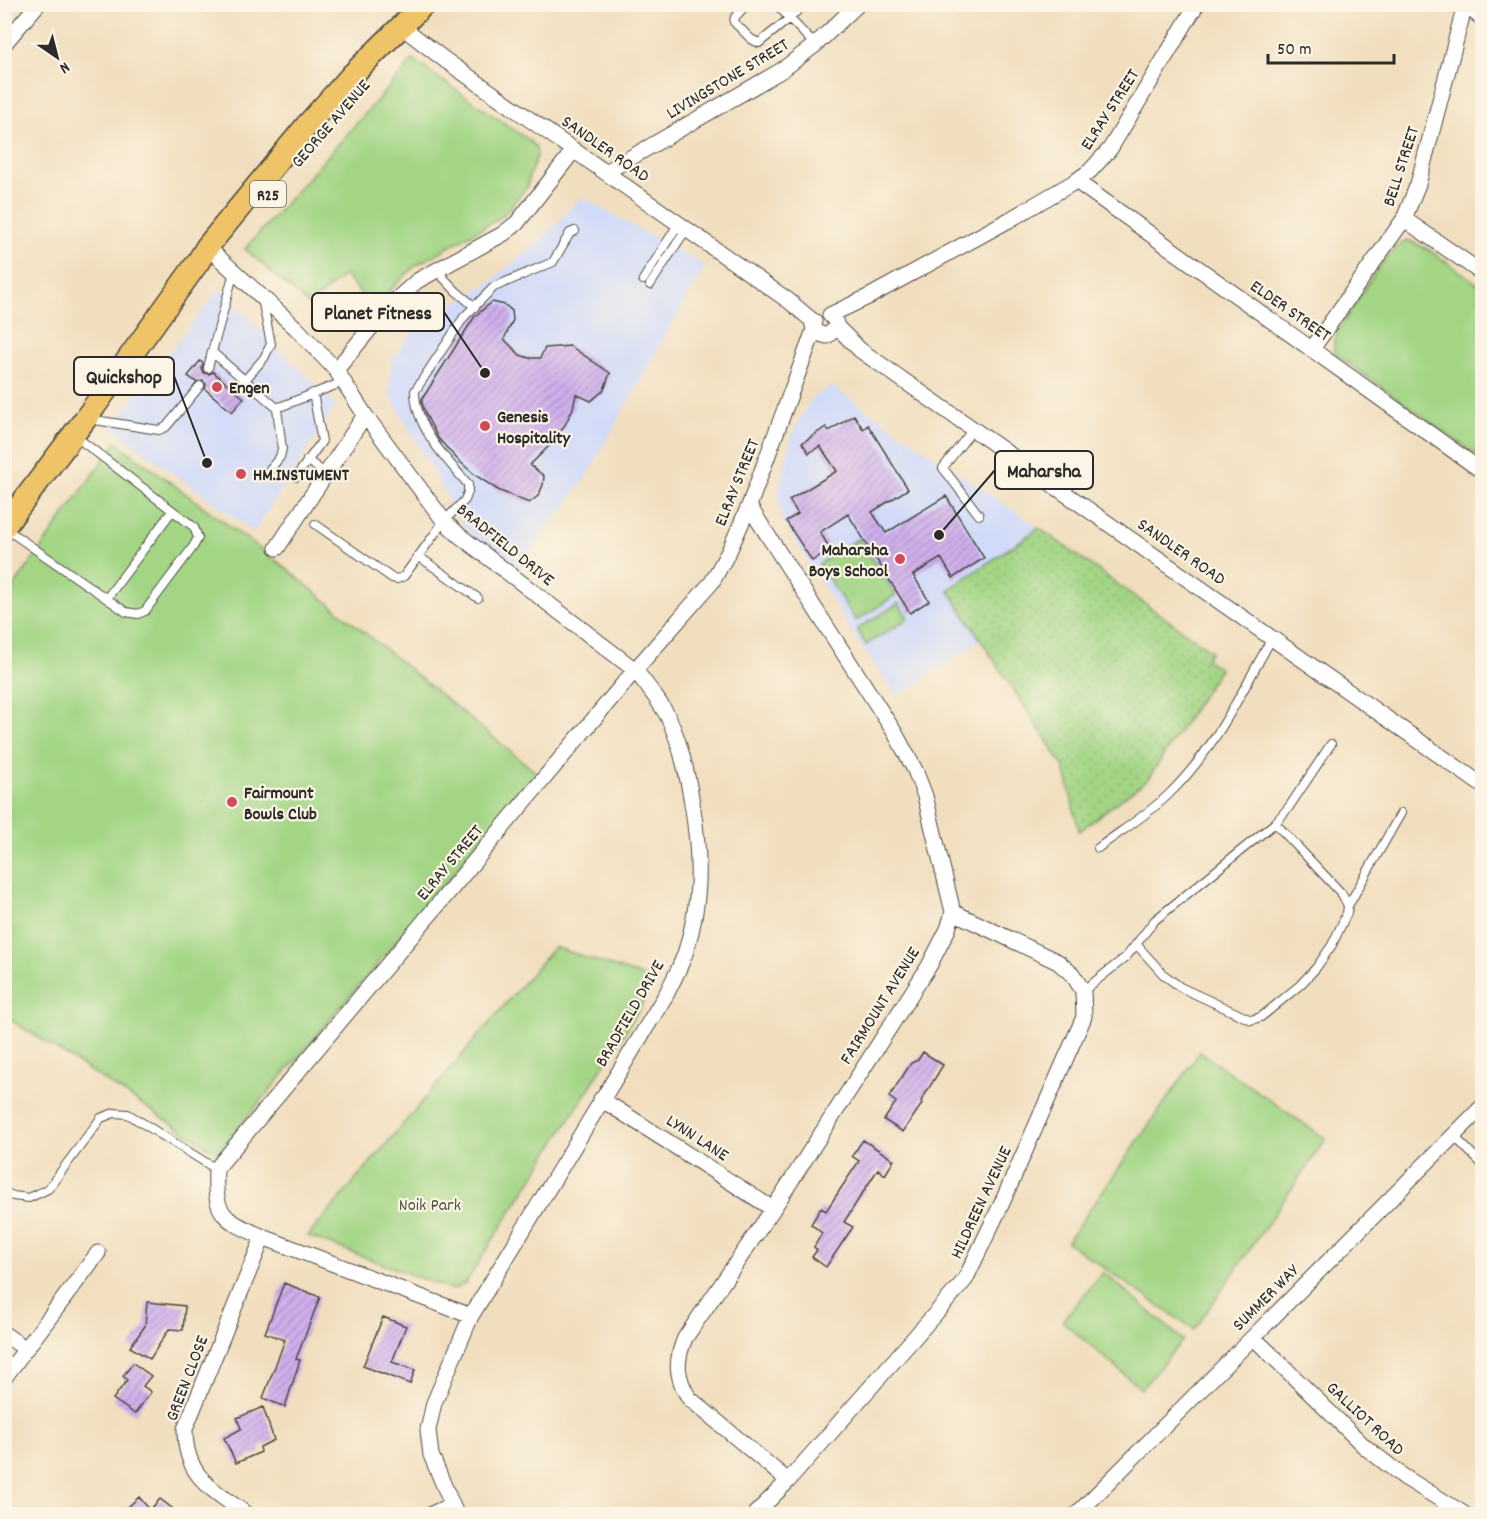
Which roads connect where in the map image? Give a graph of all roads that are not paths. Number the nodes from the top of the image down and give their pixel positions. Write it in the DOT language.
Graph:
graph roads {
  1 [pos="38,4"];
  2 [pos="424,4"];
  3 [pos="441,4"];
  4 [pos="747,4"];
  5 [pos="776,4"];
  6 [pos="804,4"];
  7 [pos="1197,4"];
  8 [pos="1464,5"];
  9 [pos="854,6"];
  10 [pos="790,18"];
  11 [pos="1482,18"];
  12 [pos="406,30"];
  13 [pos="4,44"];
  14 [pos="815,45"];
  15 [pos="574,150"];
  16 [pos="606,171"];
  17 [pos="1076,182"];
  18 [pos="1404,219"];
  19 [pos="683,226"];
  20 [pos="575,231"];
  21 [pos="207,254"];
  22 [pos="436,270"];
  23 [pos="234,272"];
  24 [pos="1482,273"];
  25 [pos="647,283"];
  26 [pos="261,298"];
  27 [pos="475,307"];
  28 [pos="824,325"];
  29 [pos="1312,349"];
  30 [pos="212,352"];
  31 [pos="208,368"];
  32 [pos="340,376"];
  33 [pos="245,380"];
  34 [pos="200,386"];
  35 [pos="313,393"];
  36 [pos="277,408"];
  37 [pos="365,415"];
  38 [pos="80,427"];
  39 [pos="973,429"];
  40 [pos="307,460"];
  41 [pos="270,469"];
  42 [pos="1482,471"];
  43 [pos="326,474"];
  44 [pos="296,477"];
  45 [pos="749,506"];
  46 [pos="172,511"];
  47 [pos="979,515"];
  48 [pos="444,521"];
  49 [pos="315,524"];
  50 [pos="4,528"];
  51 [pos="278,548"];
  52 [pos="418,556"];
  53 [pos="106,598"];
  54 [pos="478,598"];
  55 [pos="1272,638"];
  56 [pos="635,670"];
  57 [pos="1331,744"];
  58 [pos="1482,786"];
  59 [pos="1401,813"];
  60 [pos="1275,823"];
  61 [pos="1098,849"];
  62 [pos="1348,906"];
  63 [pos="953,912"];
  64 [pos="1136,944"];
  65 [pos="1083,991"];
  66 [pos="601,1099"];
  67 [pos="1482,1107"];
  68 [pos="1454,1136"];
  69 [pos="1482,1164"];
  70 [pos="216,1169"];
  71 [pos="4,1192"];
  72 [pos="773,1209"];
  73 [pos="263,1237"];
  74 [pos="98,1253"];
  75 [pos="471,1316"];
  76 [pos="4,1334"];
  77 [pos="1254,1336"];
  78 [pos="26,1349"];
  79 [pos="4,1378"];
  80 [pos="788,1481"];
  81 [pos="454,1510"];
  82 [pos="246,1515"];
  83 [pos="432,1515"];
  84 [pos="755,1515"];
  85 [pos="1077,1515"];
  86 [pos="1464,1515"];
  1 -- 13 [label="street"];
  2 -- 12 [label="main road, R25"];
  3 -- 12 [label="main road, R25"];
  4 -- 10 [label="lane"];
  5 -- 10 [label="lane"];
  6 -- 10 [label="lane"];
  7 -- 17 [label="street, ELRAY STREET"];
  8 -- 11 [label="street"];
  8 -- 18 [label="street, BELL STREET"];
  9 -- 14 [label="street, LIVINGSTONE STREET"];
  10 -- 14 [label="lane"];
  12 -- 15 [label="street, SANDLER ROAD"];
  12 -- 21 [label="main road, GEORGE AVENUE / R25"];
  14 -- 16 [label="street, LIVINGSTONE STREET"];
  15 -- 16 [label="street, SANDLER ROAD"];
  15 -- 22 [label="street"];
  16 -- 19 [label="street, SANDLER ROAD"];
  17 -- 28 [label="street, ELRAY STREET"];
  17 -- 29 [label="street, ELDER STREET"];
  18 -- 24 [label="street"];
  18 -- 29 [label="street, BELL STREET"];
  19 -- 25 [label="lane"];
  19 -- 28 [label="street, SANDLER ROAD"];
  20 -- 27 [label="lane"];
  21 -- 23 [label="street, BRADFIELD DRIVE"];
  21 -- 38 [label="main road, GEORGE AVENUE / R25"];
  22 -- 27 [label="lane"];
  22 -- 32 [label="street"];
  23 -- 26 [label="street, BRADFIELD DRIVE"];
  23 -- 30 [label="lane"];
  26 -- 32 [label="street, BRADFIELD DRIVE"];
  26 -- 33 [label="lane"];
  27 -- 48 [label="lane"];
  28 -- 39 [label="street, SANDLER ROAD"];
  28 -- 45 [label="street, ELRAY STREET"];
  29 -- 42 [label="street, ELDER STREET"];
  30 -- 31 [label="lane"];
  30 -- 33 [label="lane"];
  32 -- 35 [label="lane"];
  32 -- 37 [label="street, BRADFIELD DRIVE"];
  33 -- 36 [label="lane"];
  34 -- 38 [label="lane"];
  35 -- 36 [label="lane"];
  35 -- 40 [label="lane"];
  36 -- 41 [label="lane"];
  37 -- 43 [label="street"];
  37 -- 48 [label="street, BRADFIELD DRIVE"];
  38 -- 46 [label="lane"];
  38 -- 50 [label="main road, GEORGE AVENUE / R25"];
  39 -- 47 [label="lane"];
  39 -- 55 [label="street, SANDLER ROAD"];
  40 -- 43 [label="lane"];
  40 -- 44 [label="lane"];
  43 -- 51 [label="street"];
  45 -- 56 [label="street, ELRAY STREET"];
  45 -- 63 [label="street"];
  46 -- 53 [label="lane"];
  46 -- 53 [label="lane"];
  48 -- 52 [label="lane"];
  48 -- 56 [label="street, BRADFIELD DRIVE"];
  49 -- 52 [label="lane"];
  50 -- 53 [label="lane"];
  52 -- 54 [label="lane"];
  55 -- 58 [label="street, SANDLER ROAD"];
  55 -- 61 [label="lane"];
  56 -- 66 [label="street, BRADFIELD DRIVE"];
  56 -- 70 [label="street, ELRAY STREET"];
  57 -- 60 [label="lane"];
  59 -- 62 [label="lane"];
  60 -- 62 [label="lane"];
  60 -- 64 [label="lane"];
  62 -- 64 [label="lane"];
  63 -- 65 [label="street"];
  63 -- 72 [label="street, FAIRMOUNT AVENUE"];
  64 -- 65 [label="lane"];
  65 -- 80 [label="street, HILDREEN AVENUE"];
  66 -- 72 [label="street, LYNN LANE"];
  66 -- 75 [label="street, BRADFIELD DRIVE"];
  67 -- 68 [label="street, SUMMER WAY"];
  68 -- 69 [label="lane"];
  68 -- 77 [label="street, SUMMER WAY"];
  70 -- 71 [label="lane"];
  70 -- 73 [label="street"];
  72 -- 80 [label="street, FAIRMOUNT AVENUE"];
  73 -- 75 [label="street"];
  73 -- 82 [label="street, GREEN CLOSE"];
  74 -- 78 [label="street"];
  75 -- 81 [label="street, BRADFIELD DRIVE"];
  76 -- 78 [label="street"];
  77 -- 85 [label="street, SUMMER WAY"];
  77 -- 86 [label="street, GALLIOT ROAD"];
  78 -- 79 [label="street"];
  80 -- 84 [label="street, HILDREEN AVENUE"];
  81 -- 83 [label="street"];
}
